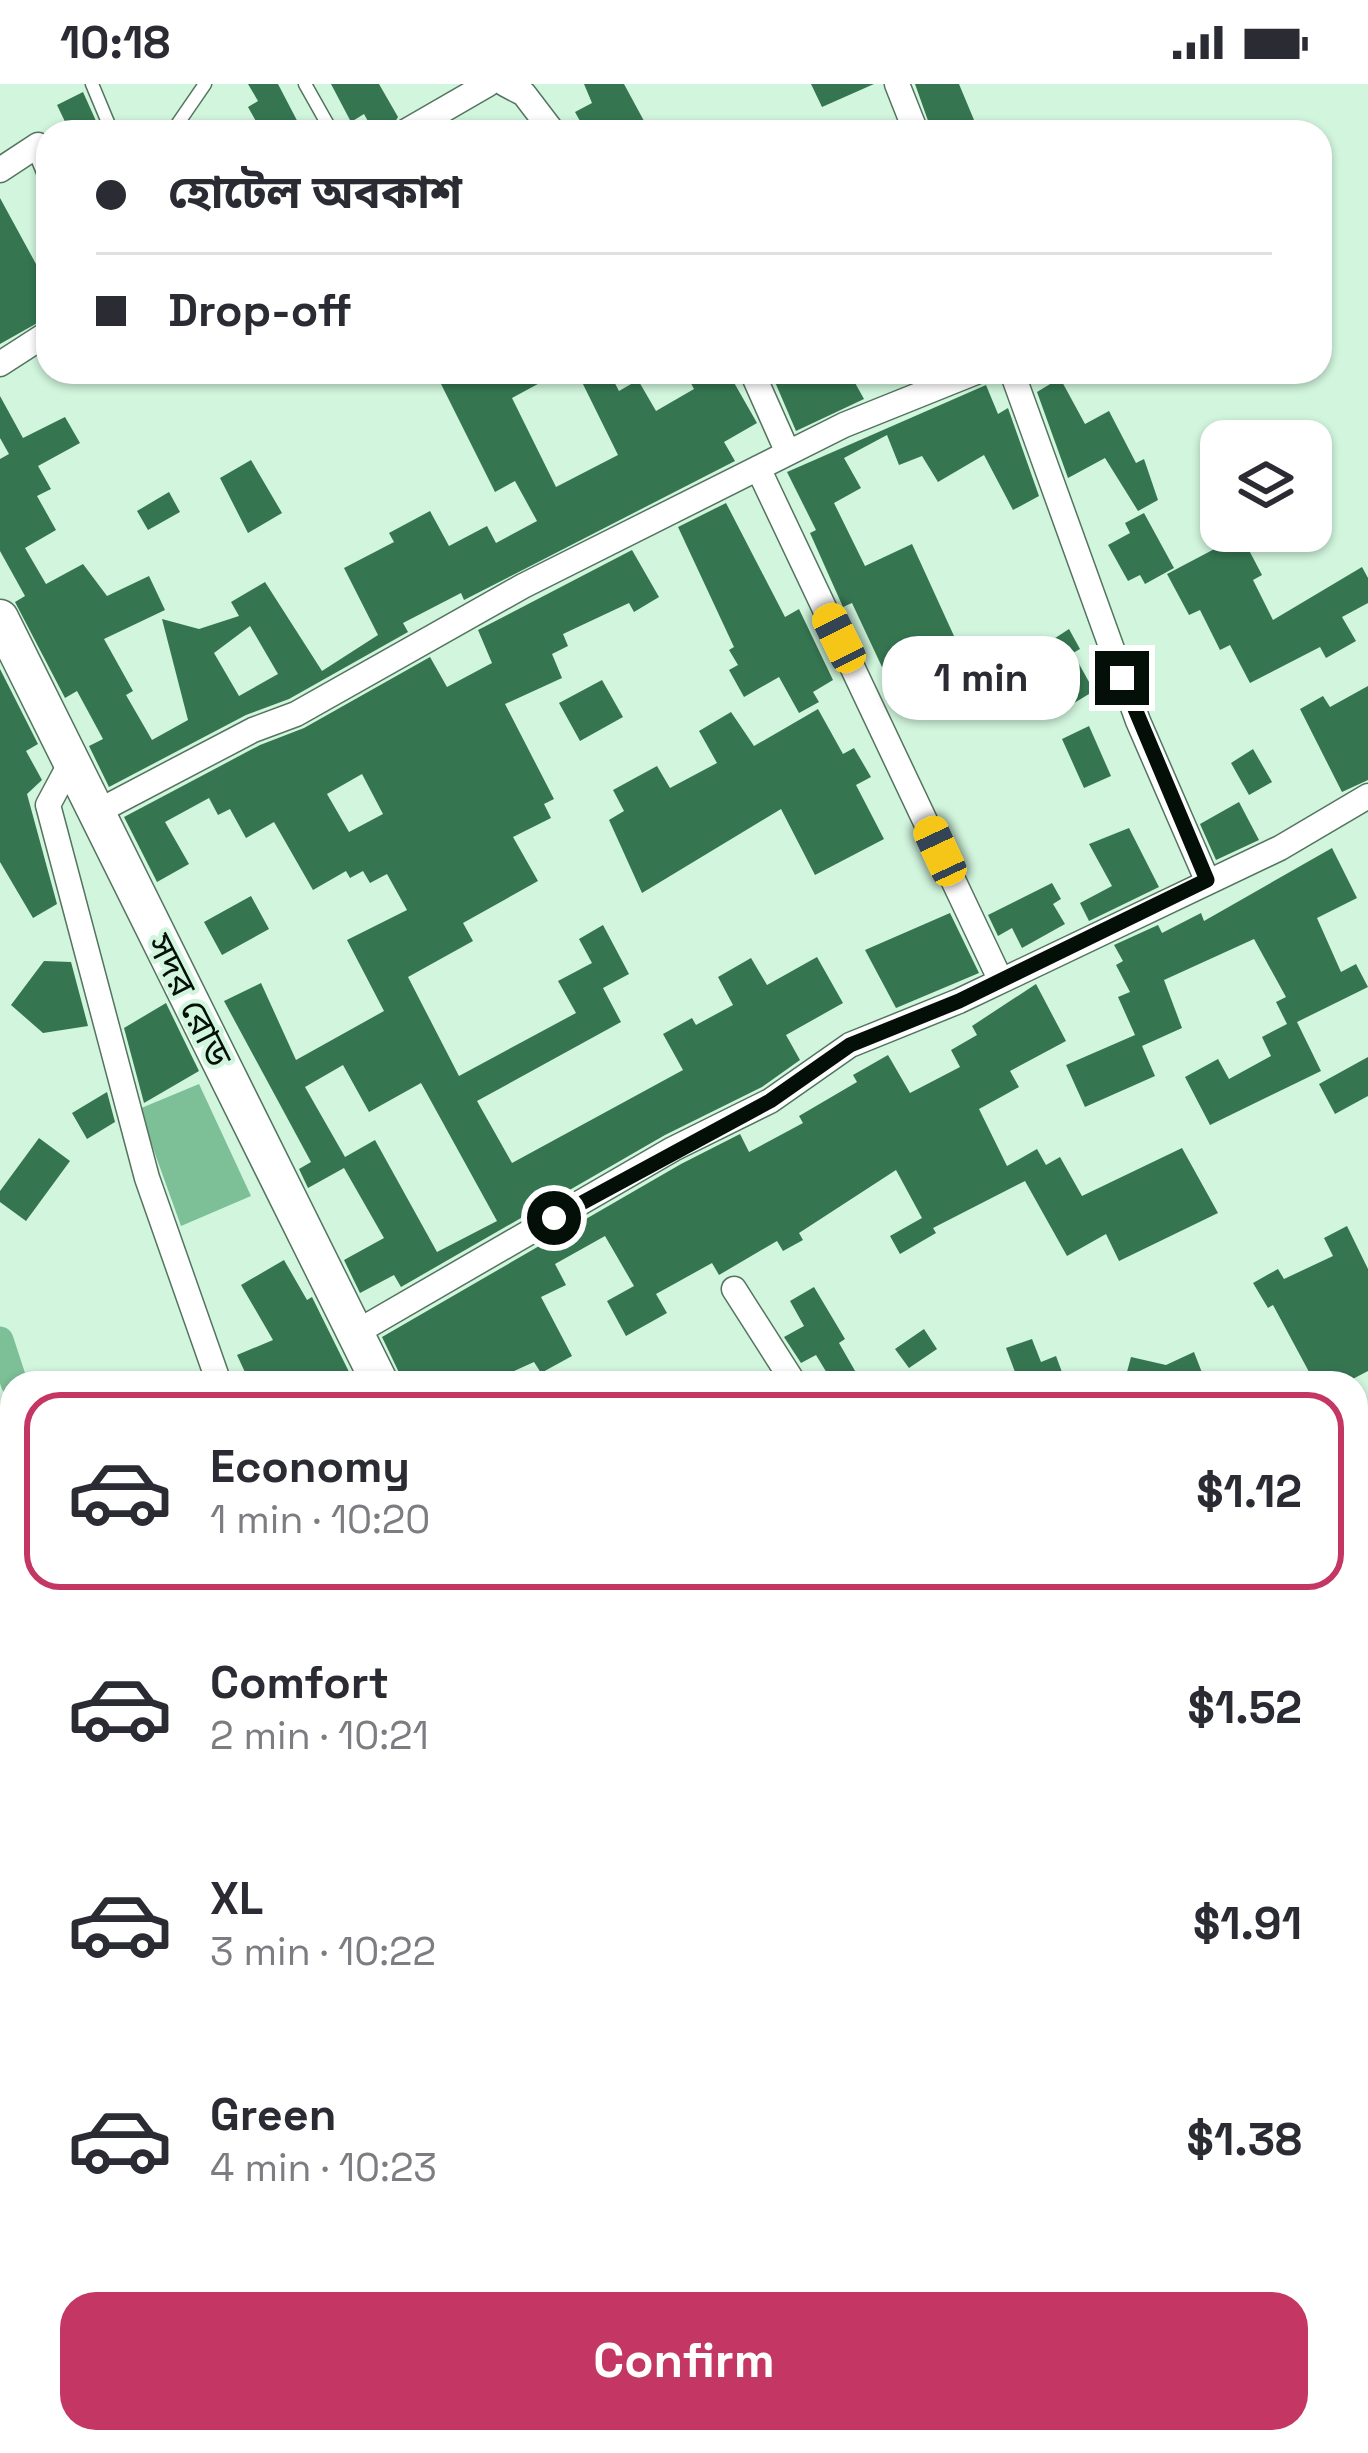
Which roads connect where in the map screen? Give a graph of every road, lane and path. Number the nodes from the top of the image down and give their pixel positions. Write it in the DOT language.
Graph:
graph roads {
  1 [pos="92,84"];
  2 [pos="205,84"];
  3 [pos="305,84"];
  4 [pos="488,84"];
  5 [pos="505,84"];
  6 [pos="897,84"];
  7 [pos="107,120"];
  8 [pos="180,120"];
  9 [pos="325,120"];
  10 [pos="425,120"];
  11 [pos="544,120"];
  12 [pos="911,120"];
  13 [pos="36,146"];
  14 [pos="0,170"];
  15 [pos="36,341"];
  16 [pos="0,364"];
  17 [pos="757,384"];
  18 [pos="948,384"];
  19 [pos="1016,384"];
  20 [pos="788,453"];
  21 [pos="758,468"];
  22 [pos="0,618"];
  23 [pos="70,762"];
  24 [pos="1368,796"];
  25 [pos="95,812"];
  26 [pos="1207,880"];
  27 [pos="1000,980"];
  28 [pos="734,1289"];
  29 [pos="356,1332"];
  30 [pos="215,1371"];
  31 [pos="374,1371"];
  32 [pos="786,1371"];
  1 -- 7 [label="lane"];
  2 -- 8 [label="lane"];
  3 -- 9 [label="lane"];
  4 -- 10 [label="street"];
  5 -- 11 [label="street"];
  6 -- 12 [label="street"];
  13 -- 14 [label="street"];
  15 -- 16 [label="street"];
  17 -- 20 [label="street"];
  18 -- 20 [label="street"];
  19 -- 26 [label="street"];
  20 -- 21 [label="street"];
  21 -- 25 [label="street"];
  21 -- 27 [label="street"];
  22 -- 23 [label="street, সদর রোড"];
  23 -- 25 [label="street, সদর রোড"];
  23 -- 30 [label="street"];
  24 -- 26 [label="street"];
  25 -- 29 [label="street, সদর রোড"];
  26 -- 27 [label="street"];
  27 -- 29 [label="street"];
  28 -- 32 [label="street"];
  29 -- 31 [label="street, সদর রোড"];
}
